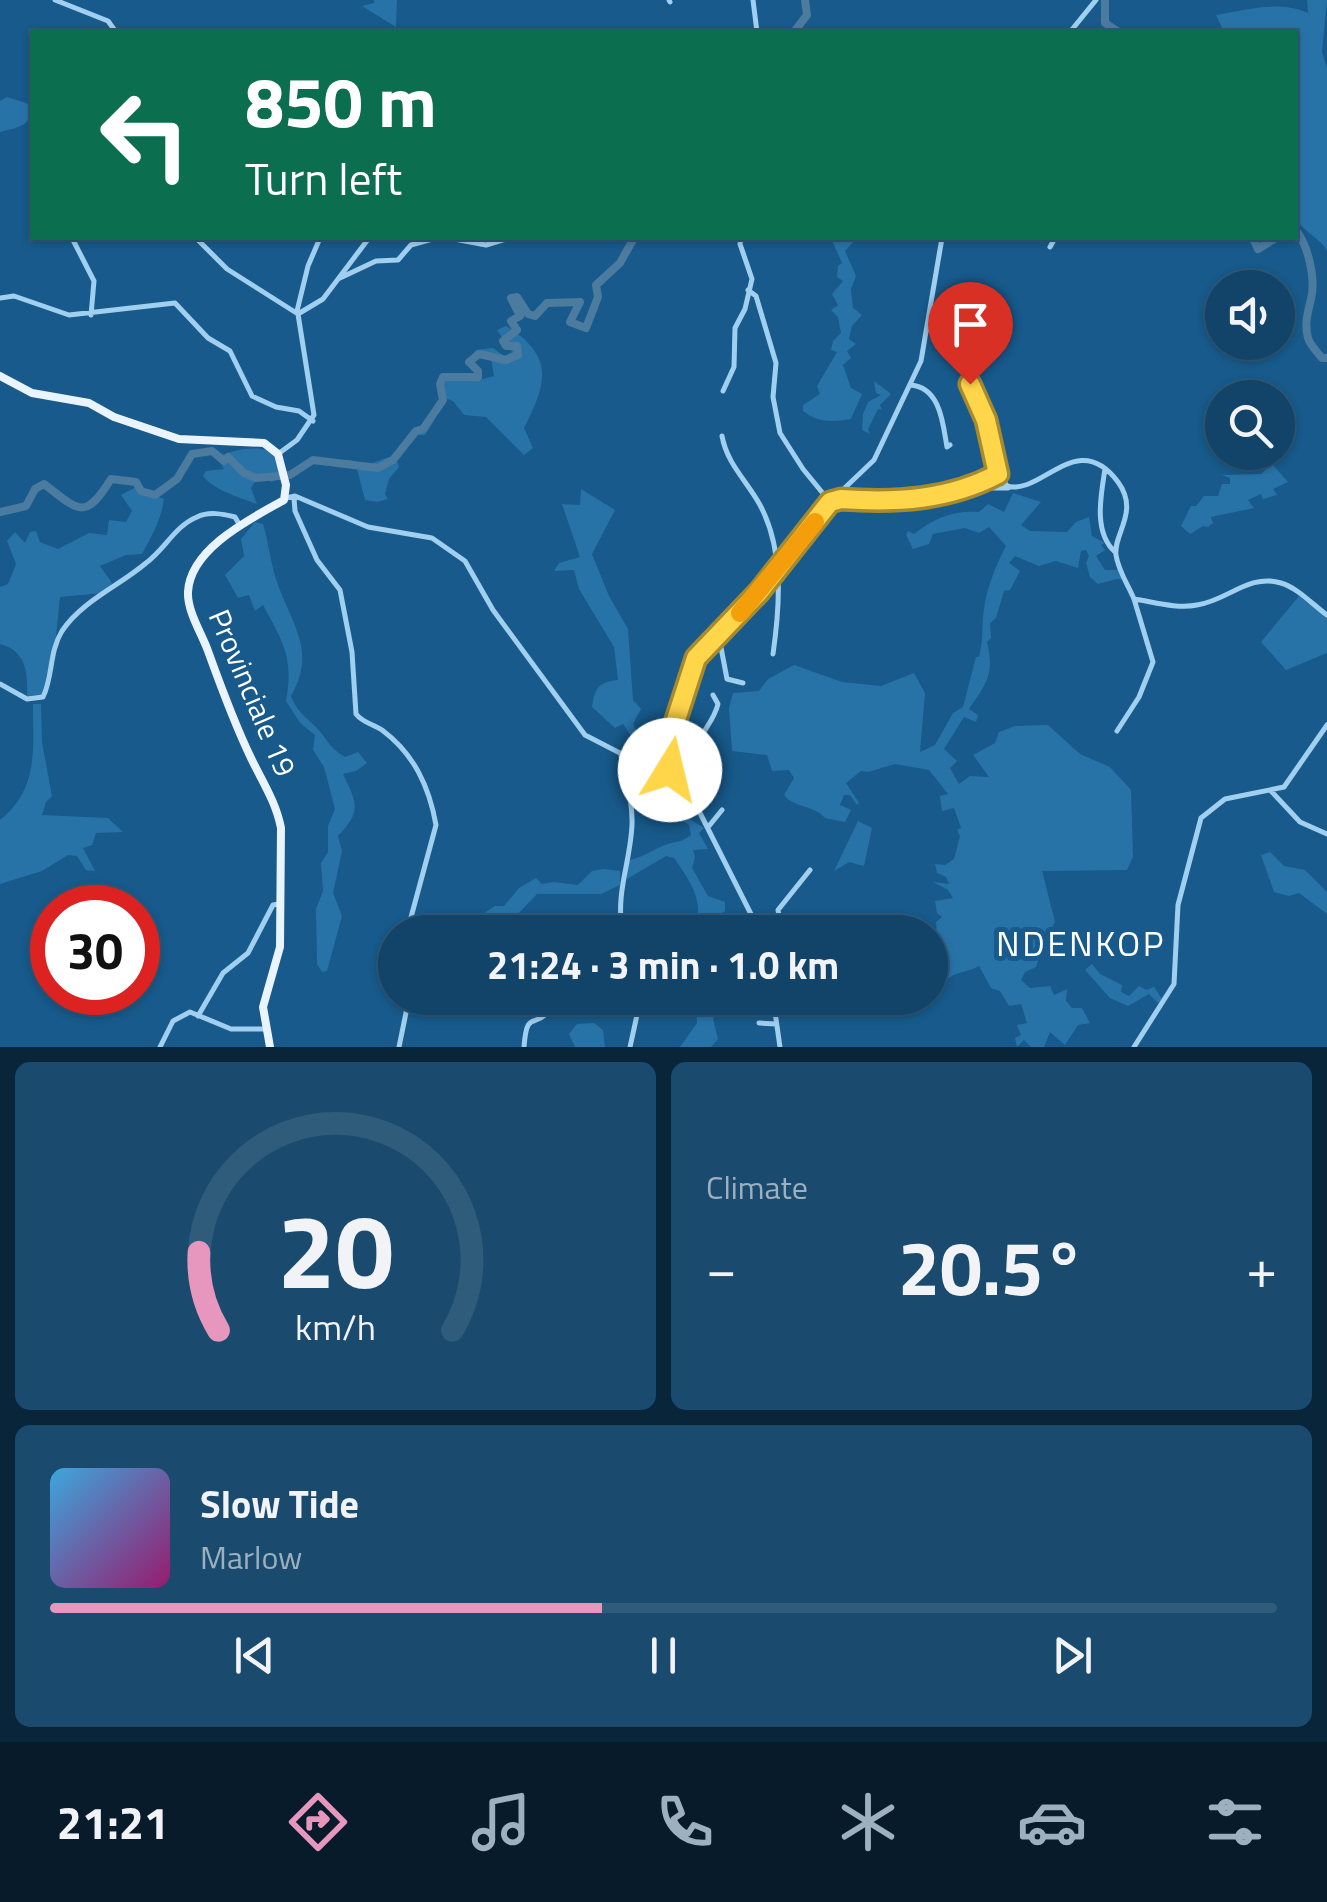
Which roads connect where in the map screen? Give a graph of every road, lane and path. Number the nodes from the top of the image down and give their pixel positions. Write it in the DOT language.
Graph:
graph roads {
  1 [pos="55,0"];
  2 [pos="753,0"];
  3 [pos="1096,0"];
  4 [pos="115,30"];
  5 [pos="757,30"];
  6 [pos="1072,30"];
  7 [pos="73,240"];
  8 [pos="198,240"];
  9 [pos="319,240"];
  10 [pos="368,240"];
  11 [pos="430,240"];
  12 [pos="462,240"];
  13 [pos="502,240"];
  14 [pos="741,240"];
  15 [pos="942,240"];
  16 [pos="1054,240"];
  17 [pos="1050,247"];
  18 [pos="340,278"];
  19 [pos="748,290"];
  20 [pos="0,298"];
  21 [pos="297,313"];
  22 [pos="90,315"];
  23 [pos="928,323"];
  24 [pos="0,376"];
  25 [pos="912,386"];
  26 [pos="723,390"];
  27 [pos="312,421"];
  28 [pos="722,436"];
  29 [pos="950,444"];
  30 [pos="278,454"];
  31 [pos="1105,469"];
  32 [pos="998,474"];
  33 [pos="970,488"];
  34 [pos="1012,488"];
  35 [pos="290,497"];
  36 [pos="830,502"];
  37 [pos="238,524"];
  38 [pos="1115,552"];
  39 [pos="777,567"];
  40 [pos="1134,598"];
  41 [pos="736,602"];
  42 [pos="738,615"];
  43 [pos="1327,615"];
  44 [pos="718,637"];
  45 [pos="773,654"];
  46 [pos="744,682"];
  47 [pos="0,684"];
  48 [pos="713,695"];
  49 [pos="1327,726"];
  50 [pos="1118,731"];
  51 [pos="672,738"];
  52 [pos="621,756"];
  53 [pos="705,786"];
  54 [pos="675,790"];
  55 [pos="1271,791"];
  56 [pos="687,798"];
  57 [pos="722,810"];
  58 [pos="709,826"];
  59 [pos="1327,834"];
  60 [pos="810,870"];
  61 [pos="279,904"];
  62 [pos="412,915"];
  63 [pos="620,915"];
  64 [pos="752,915"];
  65 [pos="779,915"];
  66 [pos="406,1015"];
  67 [pos="546,1015"];
  68 [pos="637,1015"];
  69 [pos="776,1015"];
  70 [pos="198,1016"];
  71 [pos="759,1024"];
  72 [pos="777,1024"];
  73 [pos="265,1029"];
  74 [pos="160,1047"];
  75 [pos="270,1047"];
  76 [pos="399,1047"];
  77 [pos="524,1047"];
  78 [pos="630,1047"];
  79 [pos="780,1047"];
  80 [pos="1134,1047"];
  1 -- 4 [label="street"];
  2 -- 5 [label="street"];
  3 -- 6 [label="street"];
  7 -- 22 [label="street"];
  8 -- 21 [label="street"];
  9 -- 21 [label="street"];
  10 -- 18 [label="street"];
  11 -- 18 [label="street"];
  12 -- 13 [label="street"];
  14 -- 19 [label="street"];
  15 -- 23 [label="street"];
  16 -- 17 [label="street"];
  18 -- 21 [label="street"];
  19 -- 26 [label="street"];
  19 -- 36 [label="street"];
  20 -- 22 [label="street"];
  21 -- 27 [label="street"];
  22 -- 27 [label="street"];
  23 -- 25 [label="street"];
  23 -- 32 [label="street"];
  24 -- 30 [label="main road"];
  25 -- 29 [label="street"];
  25 -- 36 [label="street"];
  27 -- 30 [label="street"];
  28 -- 39 [label="street"];
  30 -- 35 [label="main road"];
  31 -- 34 [label="street"];
  31 -- 38 [label="street"];
  31 -- 38 [label="street"];
  32 -- 33 [label="street"];
  32 -- 34 [label="street"];
  33 -- 34 [label="street"];
  33 -- 36 [label="street"];
  35 -- 37 [label="main road, Provinciale 19"];
  35 -- 52 [label="street"];
  35 -- 62 [label="street"];
  36 -- 39 [label="street"];
  37 -- 47 [label="street"];
  37 -- 61 [label="main road, Provinciale 19"];
  38 -- 40 [label="street"];
  39 -- 42 [label="street"];
  39 -- 45 [label="street"];
  40 -- 43 [label="street"];
  40 -- 50 [label="street"];
  41 -- 42 [label="street"];
  42 -- 44 [label="street"];
  44 -- 46 [label="street"];
  44 -- 51 [label="street"];
  48 -- 51 [label="street"];
  49 -- 55 [label="street"];
  51 -- 54 [label="street"];
  52 -- 54 [label="street"];
  52 -- 63 [label="street"];
  53 -- 56 [label="street"];
  54 -- 56 [label="street"];
  55 -- 59 [label="street"];
  55 -- 80 [label="street"];
  56 -- 58 [label="street"];
  57 -- 58 [label="street"];
  58 -- 64 [label="street"];
  60 -- 65 [label="street"];
  61 -- 70 [label="street"];
  61 -- 73 [label="main road, Provinciale 19"];
  66 -- 76 [label="street"];
  67 -- 77 [label="street"];
  68 -- 78 [label="street"];
  69 -- 72 [label="street"];
  70 -- 73 [label="street"];
  70 -- 74 [label="street"];
  71 -- 72 [label="street"];
  72 -- 79 [label="street"];
  73 -- 75 [label="main road, Provinciale 19"];
}
